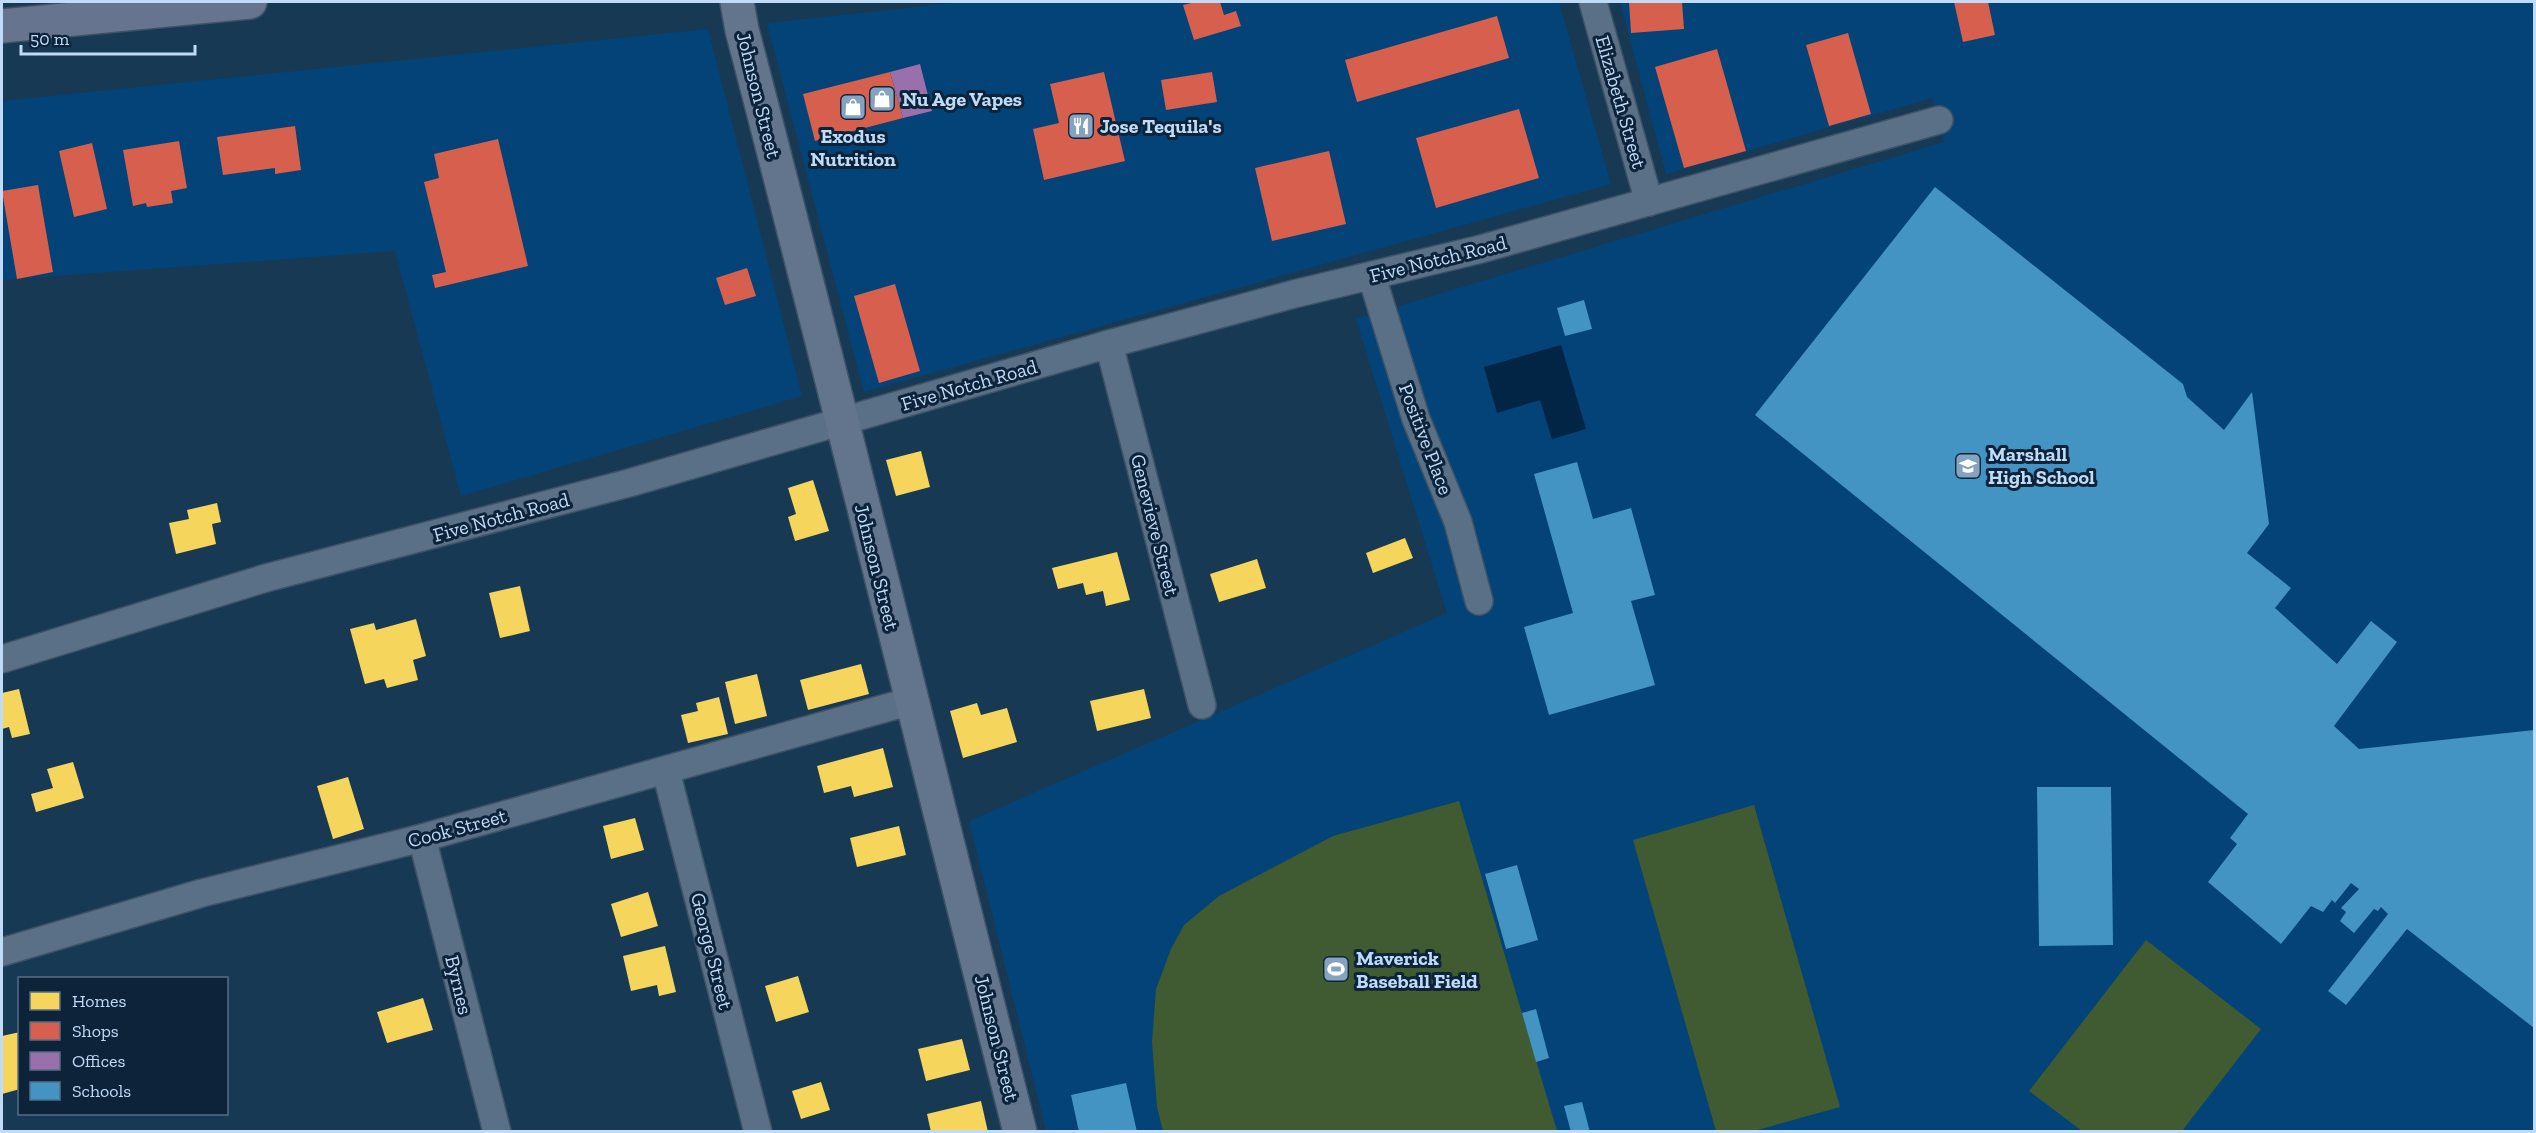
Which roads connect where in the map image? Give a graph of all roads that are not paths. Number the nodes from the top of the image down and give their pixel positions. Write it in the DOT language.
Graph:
graph roads {
  1 [pos="250,2"];
  2 [pos="737,2"];
  3 [pos="1593,2"];
  4 [pos="2,26"];
  5 [pos="1939,120"];
  6 [pos="1649,202"];
  7 [pos="1372,277"];
  8 [pos="1109,344"];
  9 [pos="842,422"];
  10 [pos="1479,601"];
  11 [pos="2,659"];
  12 [pos="911,701"];
  13 [pos="1202,705"];
  14 [pos="666,771"];
  15 [pos="422,838"];
  16 [pos="2,952"];
  17 [pos="497,1131"];
  18 [pos="758,1131"];
  19 [pos="1020,1131"];
  1 -- 4 [label="highway"];
  2 -- 9 [label="street, Johnson Street"];
  3 -- 6 [label="street, Elizabeth Street"];
  5 -- 6 [label="street, Five Notch Road"];
  6 -- 7 [label="street, Five Notch Road"];
  7 -- 8 [label="street, Five Notch Road"];
  7 -- 10 [label="street, Positive Place"];
  8 -- 9 [label="street, Five Notch Road"];
  8 -- 13 [label="street, Genevieve Street"];
  9 -- 11 [label="street, Five Notch Road"];
  9 -- 12 [label="street, Johnson Street"];
  12 -- 14 [label="street, Cook Street"];
  12 -- 19 [label="street, Johnson Street"];
  14 -- 15 [label="street, Cook Street"];
  14 -- 18 [label="street, George Street"];
  15 -- 16 [label="street, Cook Street"];
  15 -- 17 [label="street, Byrnes"];
}
